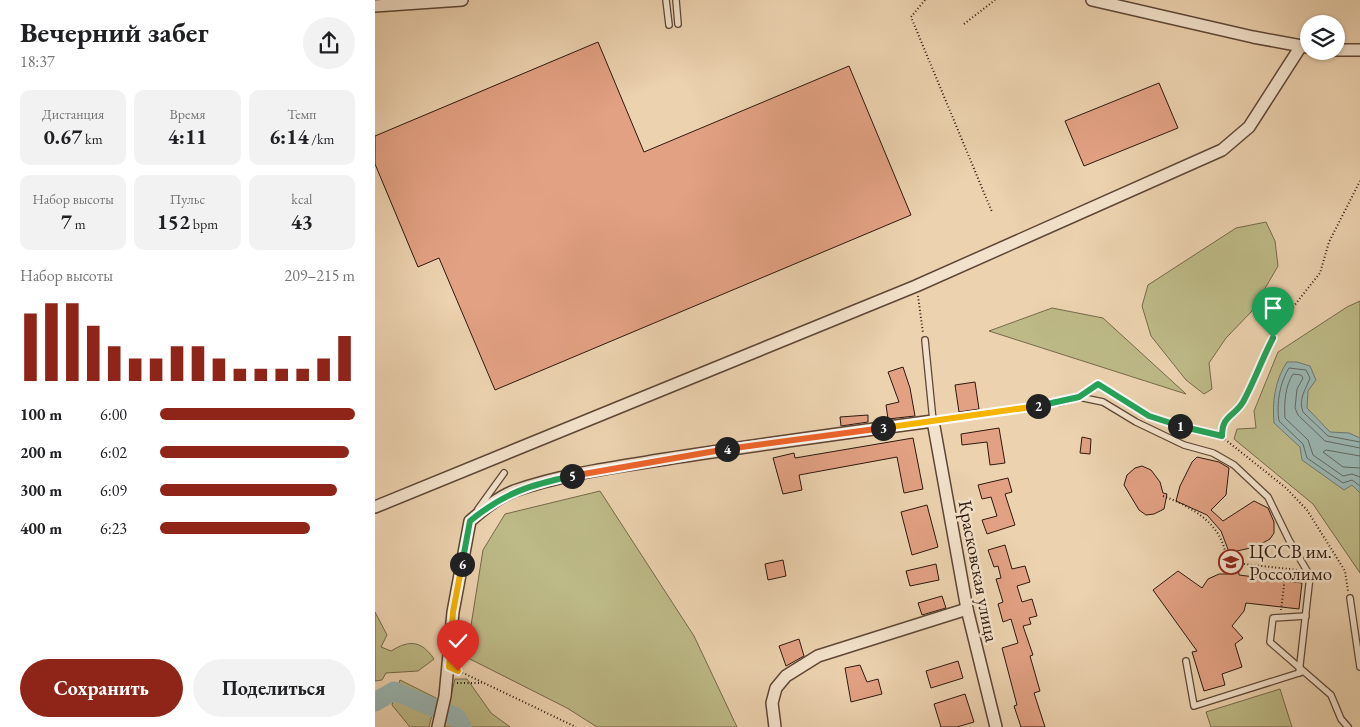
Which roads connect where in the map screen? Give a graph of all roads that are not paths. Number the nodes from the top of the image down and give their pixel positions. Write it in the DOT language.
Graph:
graph roads {
  1 [pos="462,0"];
  2 [pos="666,0"];
  3 [pos="676,0"];
  4 [pos="1092,0"];
  5 [pos="375,6"];
  6 [pos="677,24"];
  7 [pos="669,25"];
  8 [pos="1300,45"];
  9 [pos="1345,50"];
  10 [pos="1360,50"];
  11 [pos="1300,53"];
  12 [pos="925,340"];
  13 [pos="933,421"];
  14 [pos="504,473"];
  15 [pos="375,507"];
  16 [pos="470,521"];
  17 [pos="1350,598"];
  18 [pos="967,609"];
  19 [pos="1306,616"];
  20 [pos="1186,661"];
  21 [pos="1360,668"];
  22 [pos="1301,671"];
  23 [pos="438,727"];
  24 [pos="775,727"];
  25 [pos="996,727"];
  26 [pos="1348,727"];
  1 -- 5 [label="street"];
  2 -- 7 [label="lane"];
  3 -- 6 [label="lane"];
  4 -- 8 [label="street"];
  9 -- 10 [label="street"];
  11 -- 15 [label="street"];
  12 -- 13 [label="lane"];
  13 -- 16 [label="street"];
  13 -- 18 [label="street, Красковская улица"];
  13 -- 19 [label="lane"];
  14 -- 16 [label="lane"];
  16 -- 23 [label="street"];
  17 -- 21 [label="lane"];
  18 -- 24 [label="street"];
  18 -- 25 [label="street, Красковская улица"];
  19 -- 22 [label="lane"];
  19 -- 22 [label="lane"];
  20 -- 22 [label="lane"];
  22 -- 26 [label="lane"];
}
